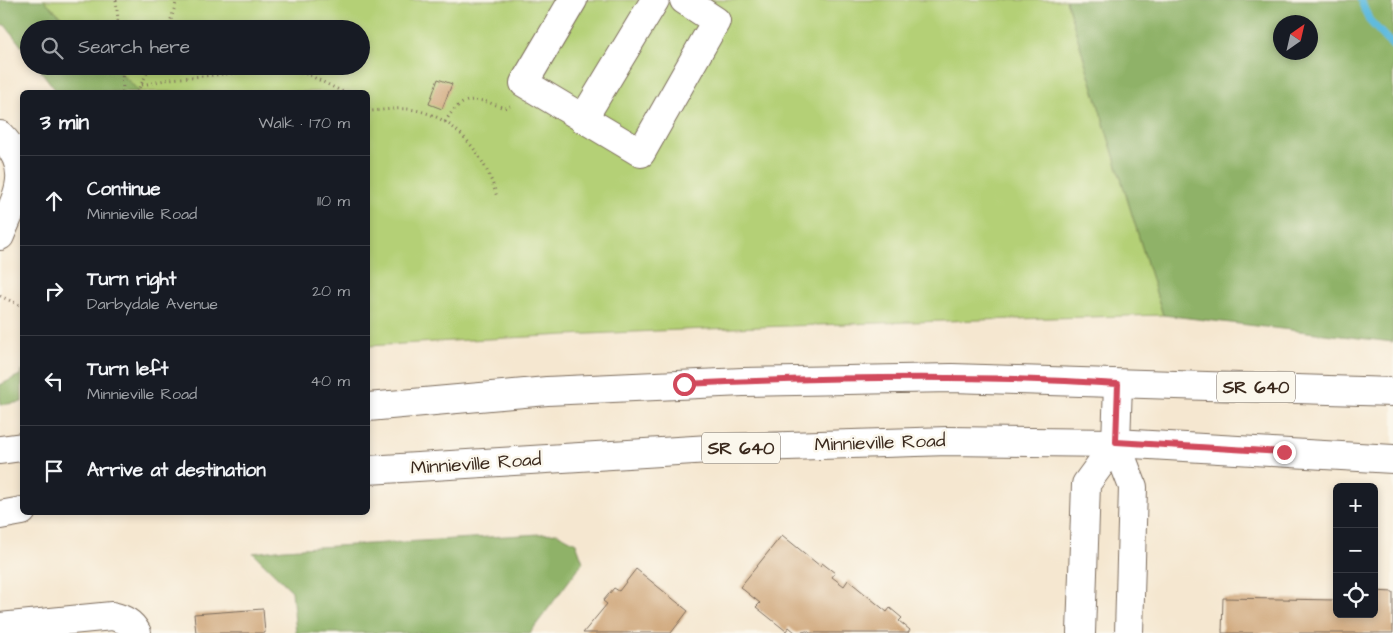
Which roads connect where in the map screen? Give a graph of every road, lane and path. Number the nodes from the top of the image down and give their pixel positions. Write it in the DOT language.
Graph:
graph roads {
  1 [pos="116,0"];
  2 [pos="177,0"];
  3 [pos="573,0"];
  4 [pos="655,0"];
  5 [pos="684,0"];
  6 [pos="118,20"];
  7 [pos="171,20"];
  8 [pos="122,75"];
  9 [pos="147,75"];
  10 [pos="214,75"];
  11 [pos="309,75"];
  12 [pos="525,84"];
  13 [pos="142,85"];
  14 [pos="123,90"];
  15 [pos="138,90"];
  16 [pos="339,90"];
  17 [pos="370,110"];
  18 [pos="583,119"];
  19 [pos="445,122"];
  20 [pos="0,135"];
  21 [pos="20,171"];
  22 [pos="20,186"];
  23 [pos="497,197"];
  24 [pos="0,236"];
  25 [pos="0,296"];
  26 [pos="20,305"];
  27 [pos="1118,384"];
  28 [pos="1393,392"];
  29 [pos="370,407"];
  30 [pos="1116,442"];
  31 [pos="20,447"];
  32 [pos="0,450"];
  33 [pos="1393,459"];
  34 [pos="370,470"];
  35 [pos="20,511"];
  36 [pos="0,515"];
  37 [pos="0,627"];
  38 [pos="137,633"];
  39 [pos="1082,633"];
  40 [pos="1129,633"];
  1 -- 6 [label="path"];
  2 -- 7 [label="path"];
  3 -- 12 [label="main road"];
  4 -- 18 [label="main road"];
  5 -- 18 [label="main road"];
  8 -- 14 [label="path"];
  9 -- 13 [label="path"];
  10 -- 13 [label="path"];
  11 -- 16 [label="path"];
  12 -- 18 [label="main road"];
  12 -- 19 [label="path"];
  13 -- 15 [label="path"];
  17 -- 19 [label="path"];
  19 -- 23 [label="path"];
  20 -- 21 [label="main road"];
  22 -- 24 [label="main road"];
  25 -- 26 [label="path"];
  27 -- 28 [label="main road, SR 640"];
  27 -- 29 [label="main road, SR 640"];
  27 -- 30 [label="main road"];
  30 -- 33 [label="main road, Minnieville Road / SR 640"];
  30 -- 34 [label="main road, Minnieville Road / SR 640"];
  30 -- 39 [label="main road"];
  30 -- 40 [label="main road"];
  31 -- 32 [label="main road"];
  35 -- 36 [label="main road"];
  37 -- 38 [label="main road"];
}
